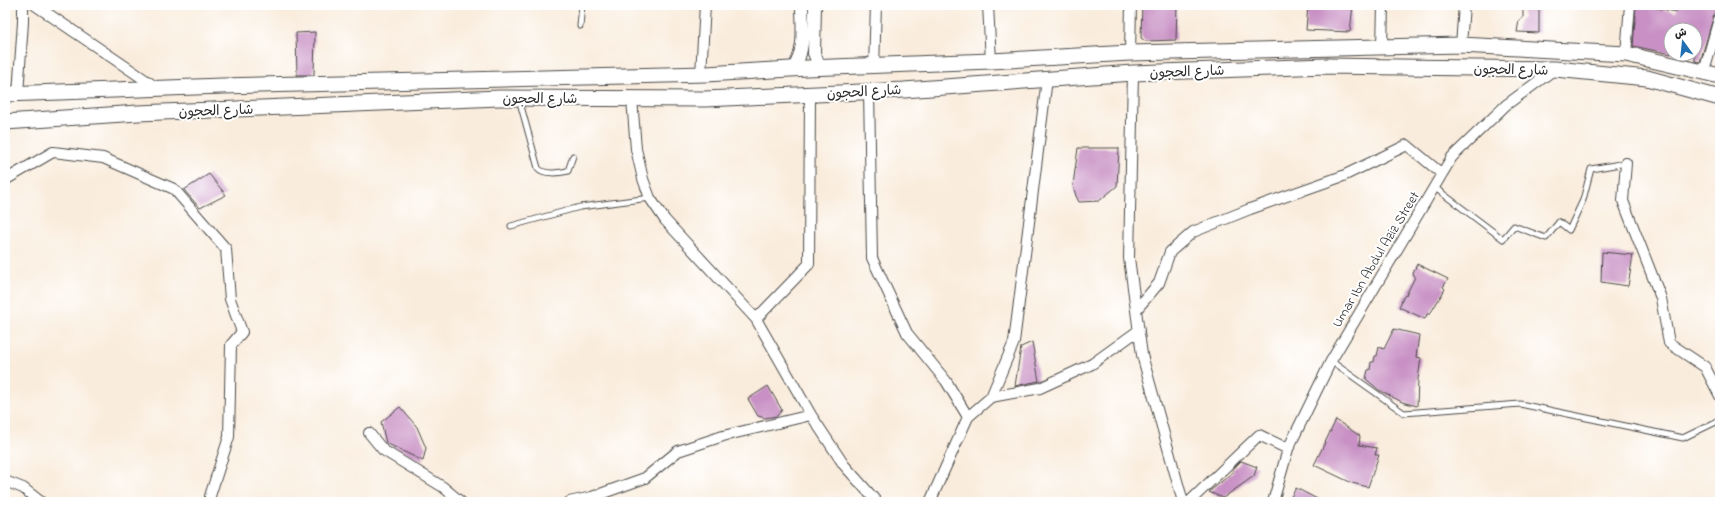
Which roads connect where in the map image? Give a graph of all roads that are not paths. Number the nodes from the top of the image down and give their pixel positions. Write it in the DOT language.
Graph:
graph roads {
  1 [pos="23,5"];
  2 [pos="35,5"];
  3 [pos="582,5"];
  4 [pos="705,5"];
  5 [pos="802,5"];
  6 [pos="815,5"];
  7 [pos="876,5"];
  8 [pos="988,5"];
  9 [pos="1131,5"];
  10 [pos="1383,5"];
  11 [pos="1464,5"];
  12 [pos="1630,5"];
  13 [pos="1720,15"];
  14 [pos="580,26"];
  15 [pos="1717,35"];
  16 [pos="1461,44"];
  17 [pos="1382,47"];
  18 [pos="1130,53"];
  19 [pos="1626,54"];
  20 [pos="991,61"];
  21 [pos="874,67"];
  22 [pos="820,68"];
  23 [pos="793,69"];
  24 [pos="1555,69"];
  25 [pos="1704,72"];
  26 [pos="1133,73"];
  27 [pos="701,74"];
  28 [pos="1720,76"];
  29 [pos="1047,79"];
  30 [pos="157,88"];
  31 [pos="869,91"];
  32 [pos="11,94"];
  33 [pos="810,94"];
  34 [pos="518,98"];
  35 [pos="1720,98"];
  36 [pos="632,99"];
  37 [pos="5,122"];
  38 [pos="573,156"];
  39 [pos="1626,163"];
  40 [pos="1442,174"];
  41 [pos="5,180"];
  42 [pos="1434,188"];
  43 [pos="650,198"];
  44 [pos="511,226"];
  45 [pos="1136,310"];
  46 [pos="756,319"];
  47 [pos="1139,330"];
  48 [pos="1331,361"];
  49 [pos="1720,396"];
  50 [pos="991,397"];
  51 [pos="811,414"];
  52 [pos="968,417"];
  53 [pos="1720,420"];
  54 [pos="369,433"];
  55 [pos="1288,449"];
  56 [pos="5,480"];
  57 [pos="41,502"];
  58 [pos="210,502"];
  59 [pos="461,502"];
  60 [pos="569,502"];
  61 [pos="877,502"];
  62 [pos="930,502"];
  63 [pos="1182,502"];
  64 [pos="1189,502"];
  65 [pos="1273,502"];
  1 -- 32 [label="street"];
  2 -- 30 [label="street"];
  3 -- 14 [label="lane"];
  4 -- 27 [label="street"];
  5 -- 23 [label="street"];
  6 -- 22 [label="street"];
  7 -- 21 [label="street"];
  8 -- 20 [label="street"];
  9 -- 18 [label="street"];
  10 -- 17 [label="street"];
  11 -- 16 [label="street"];
  12 -- 19 [label="street"];
  13 -- 15 [label="street"];
  15 -- 25 [label="street"];
  16 -- 17 [label="main road, شارع الحجون"];
  16 -- 19 [label="main road, شارع الحجون"];
  17 -- 18 [label="main road, شارع الحجون"];
  18 -- 20 [label="main road, شارع الحجون"];
  19 -- 25 [label="main road, شارع الحجون"];
  20 -- 21 [label="main road, شارع الحجون"];
  21 -- 22 [label="main road, شارع الحجون"];
  22 -- 23 [label="main road, شارع الحجون"];
  23 -- 27 [label="main road, شارع الحجون"];
  24 -- 26 [label="main road, شارع الحجون"];
  24 -- 35 [label="main road, شارع الحجون"];
  24 -- 40 [label="street, Umar Ibn Abdul Aziz Street"];
  25 -- 28 [label="main road, شارع الحجون"];
  26 -- 29 [label="main road, شارع الحجون"];
  26 -- 45 [label="street"];
  27 -- 30 [label="main road, شارع الحجون"];
  29 -- 31 [label="main road, شارع الحجون"];
  29 -- 50 [label="street"];
  30 -- 32 [label="main road, شارع الحجون"];
  31 -- 33 [label="main road, شارع الحجون"];
  31 -- 52 [label="street"];
  33 -- 36 [label="main road, شارع الحجون"];
  33 -- 46 [label="street"];
  34 -- 36 [label="main road, شارع الحجون"];
  34 -- 37 [label="main road, شارع الحجون"];
  34 -- 38 [label="lane"];
  36 -- 43 [label="street"];
  39 -- 42 [label="lane"];
  39 -- 49 [label="street"];
  40 -- 42 [label="street, Umar Ibn Abdul Aziz Street"];
  40 -- 45 [label="street"];
  41 -- 58 [label="street"];
  42 -- 48 [label="street, Umar Ibn Abdul Aziz Street"];
  43 -- 44 [label="lane"];
  43 -- 46 [label="street"];
  45 -- 47 [label="street"];
  46 -- 51 [label="street"];
  47 -- 50 [label="street"];
  47 -- 63 [label="street"];
  48 -- 53 [label="lane"];
  48 -- 55 [label="street, Umar Ibn Abdul Aziz Street"];
  50 -- 52 [label="street"];
  51 -- 60 [label="street"];
  51 -- 61 [label="street"];
  52 -- 62 [label="street"];
  54 -- 59 [label="street"];
  55 -- 64 [label="street"];
  55 -- 65 [label="street, Umar Ibn Abdul Aziz Street"];
  56 -- 57 [label="street"];
}
